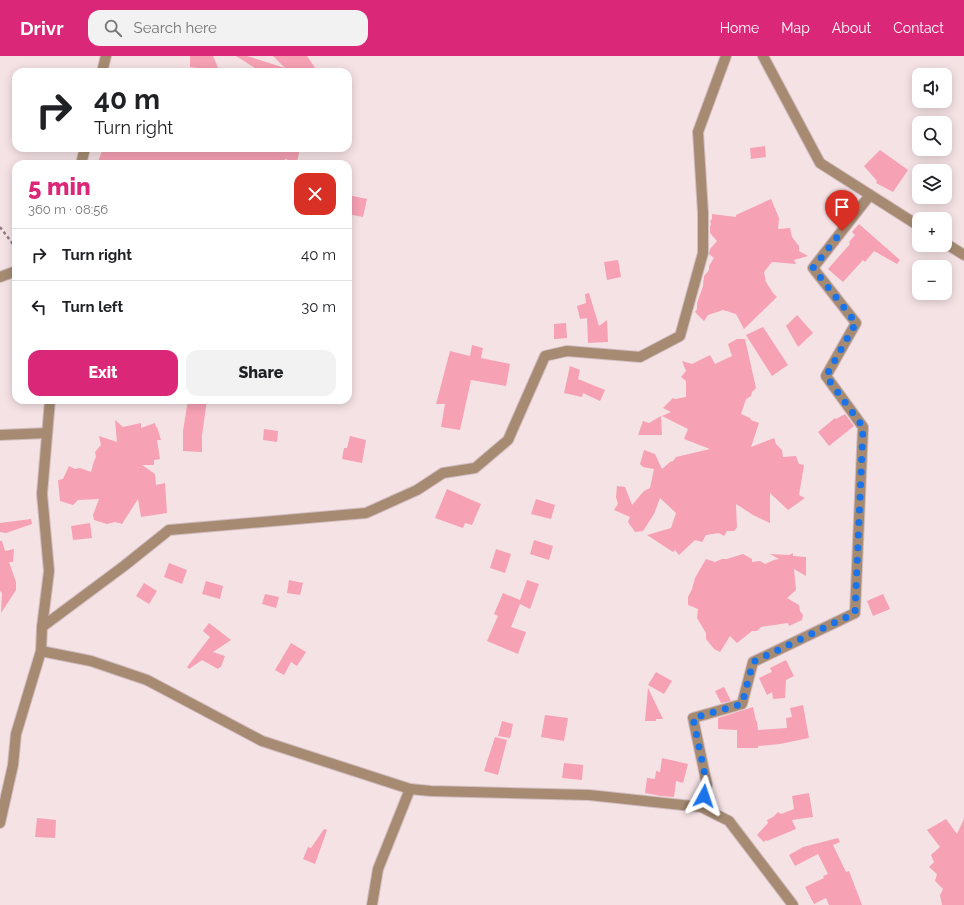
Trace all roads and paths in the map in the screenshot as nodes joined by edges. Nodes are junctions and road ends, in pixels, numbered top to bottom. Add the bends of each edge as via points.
1 (106, 56) edge
2 (726, 56) edge
3 (763, 56) edge
4 (103, 68) edge
5 (870, 195) junction
6 (912, 222) edge
7 (0, 227) edge
8 (12, 243) edge
9 (952, 247) edge
10 (964, 255) edge
11 (12, 272) edge
12 (0, 277) edge
13 (50, 404) edge
14 (47, 433) junction
15 (0, 434) edge
16 (42, 627) junction
17 (41, 650) junction
18 (410, 789) junction
19 (4, 793) edge
20 (701, 807) junction
21 (0, 823) edge
22 (372, 905) edge
23 (793, 905) edge

1 - 4 street
2 - 16 street via 698,132 703,253 680,336 640,357 567,351 545,356 508,440 475,468 443,472 417,490 366,513 169,530
3 - 5 street via 820,163
5 - 6 street
5 - 20 street via 813,268 856,323 826,376 863,427 855,613 753,662 742,704 693,718 707,785
7 - 8 path
9 - 10 street
11 - 12 street
13 - 14 street
14 - 15 street
14 - 16 street via 42,494 50,572
16 - 17 street
17 - 18 street via 91,661 147,680 262,741
17 - 19 street via 16,734 13,765
18 - 20 street via 589,795
18 - 22 street via 378,869
19 - 21 street
20 - 23 street via 729,821

